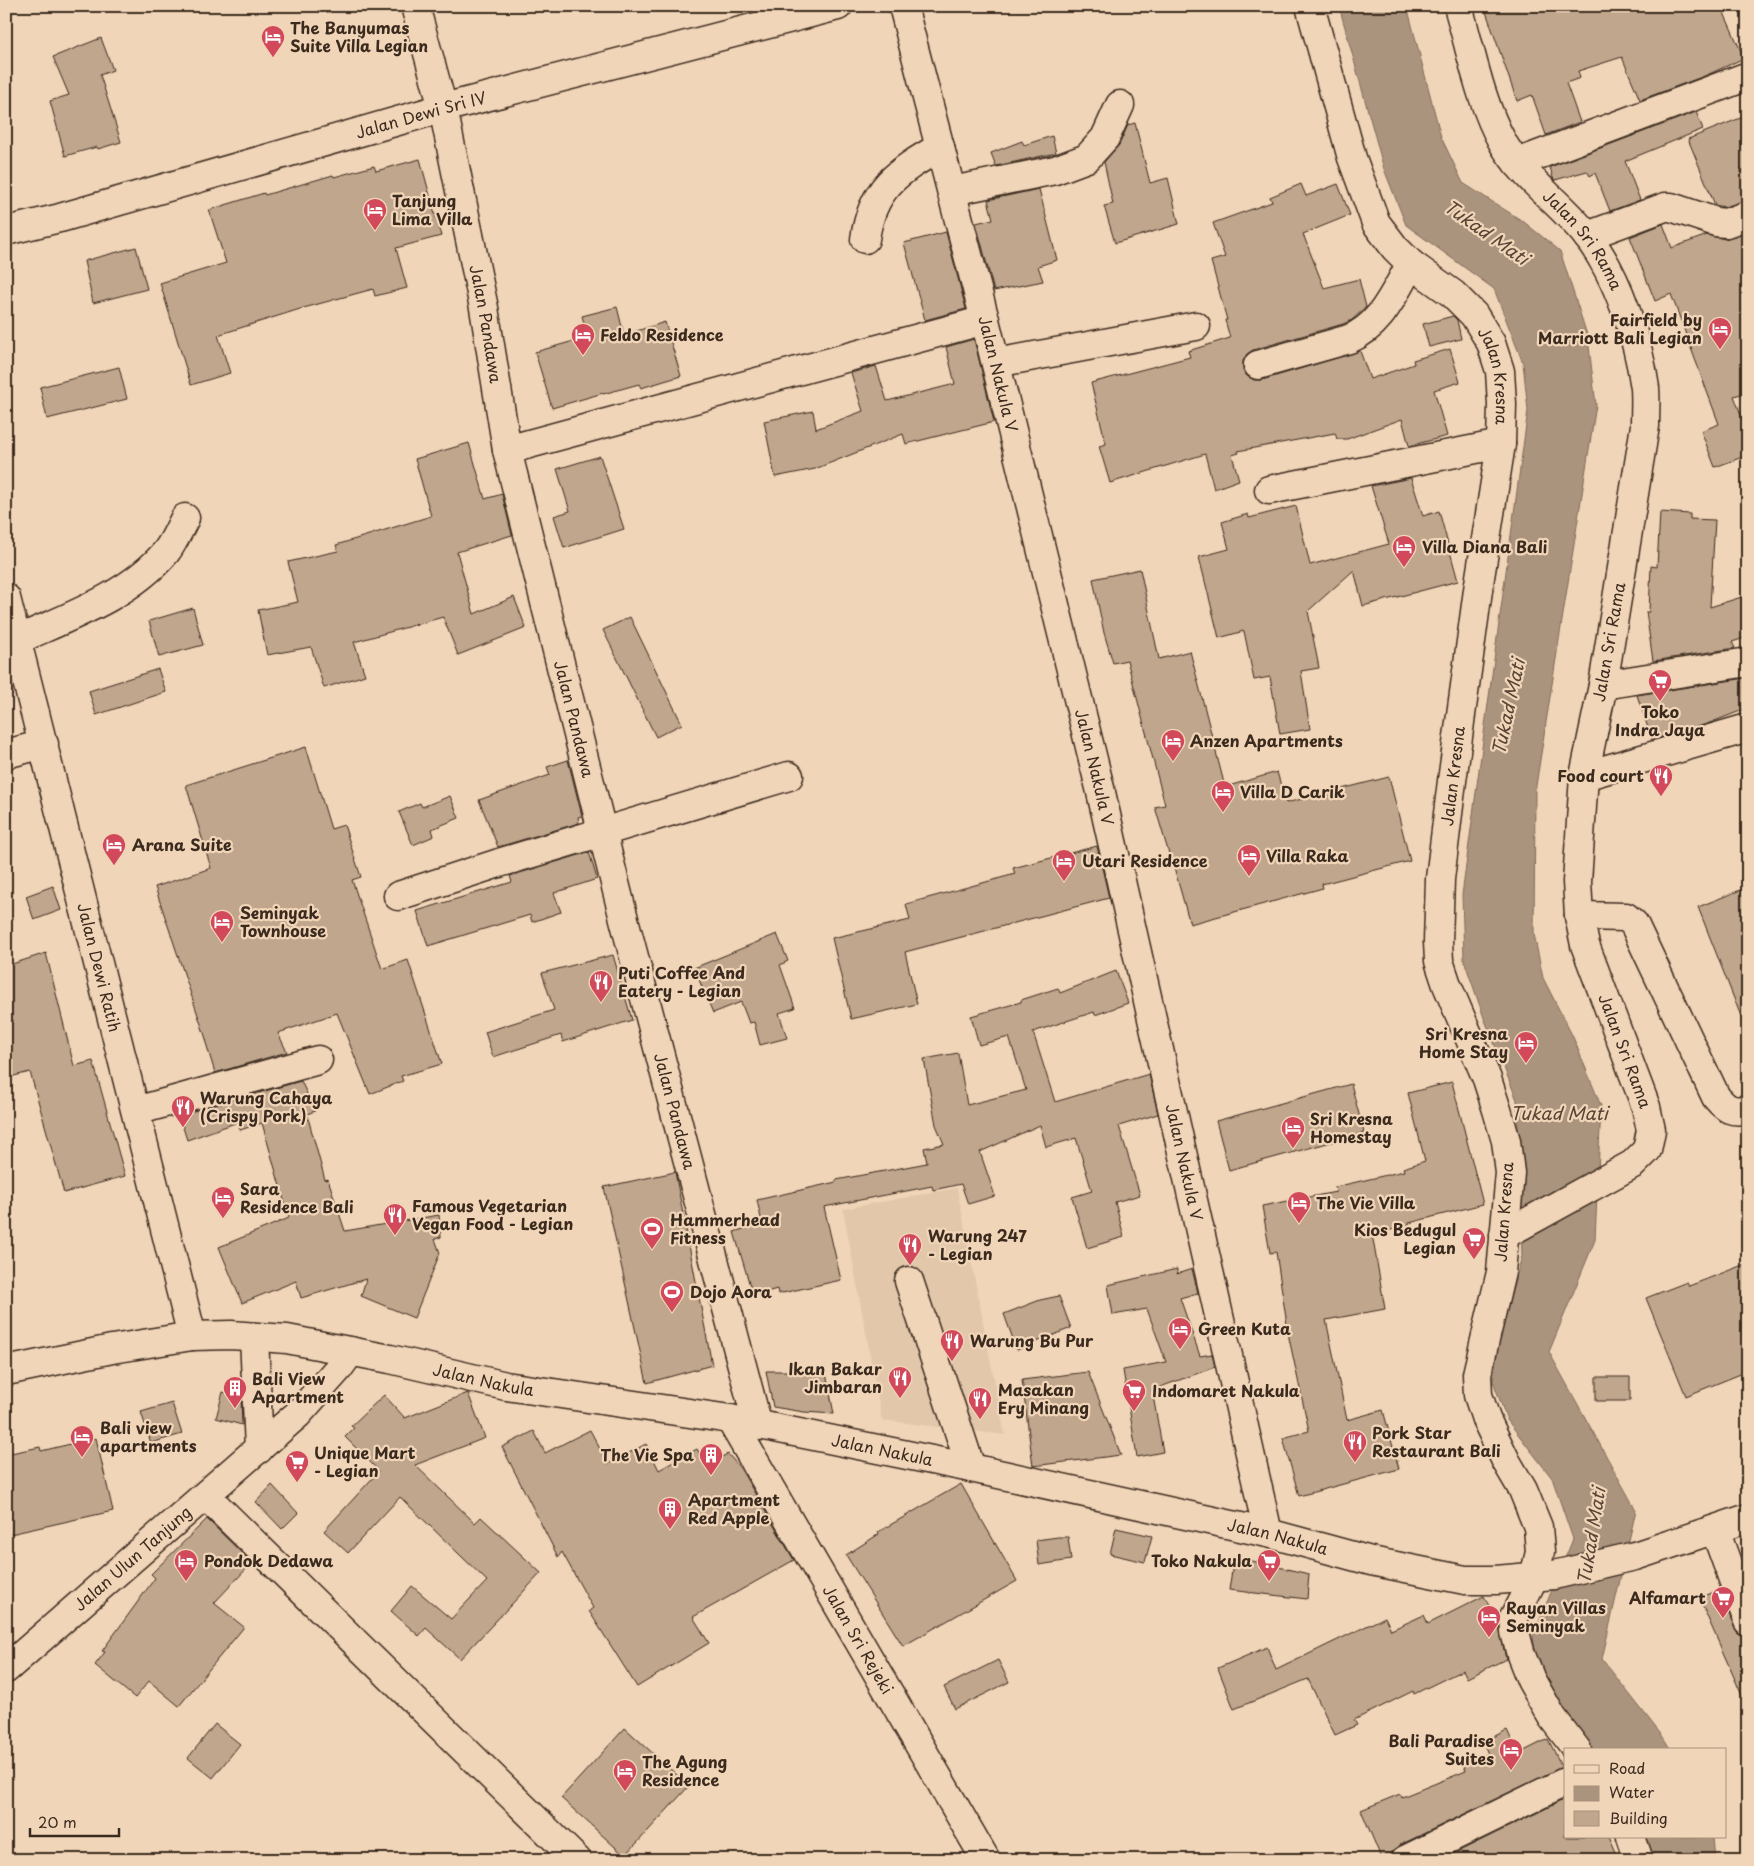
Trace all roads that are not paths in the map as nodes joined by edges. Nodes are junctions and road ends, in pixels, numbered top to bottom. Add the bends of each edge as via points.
1 (415, 6) edge
2 (838, 6) edge
3 (903, 6) edge
4 (1310, 6) edge
5 (1458, 6) edge
6 (774, 14) edge
7 (1748, 76) edge
8 (1120, 105) dead end
9 (443, 108) junction
10 (940, 148) junction
11 (1517, 163) junction
12 (952, 191) junction
13 (1748, 215) edge
14 (6, 232) edge
15 (1587, 236) junction
16 (865, 239) dead end
17 (1411, 264) junction
18 (985, 320) junction
19 (1196, 326) dead end
20 (996, 363) junction
21 (1258, 365) dead end
22 (1501, 444) junction
23 (507, 450) junction
24 (1269, 490) dead end
25 (185, 518) dead end
26 (6, 598) edge
27 (17, 640) junction
28 (1748, 662) edge
29 (1603, 685) junction
30 (1748, 728) edge
31 (44, 744) junction
32 (6, 754) edge
33 (789, 776) dead end
34 (1584, 776) junction
35 (602, 832) junction
36 (398, 896) dead end
37 (1579, 916) junction
38 (318, 1060) dead end
39 (1748, 1109) edge
40 (136, 1112) junction
41 (1511, 1232) junction
42 (909, 1281) dead end
43 (192, 1336) junction
44 (254, 1337) junction
45 (351, 1351) junction
46 (6, 1371) edge
47 (730, 1420) junction
48 (758, 1426) junction
49 (259, 1449) junction
50 (971, 1468) junction
51 (206, 1496) junction
52 (1748, 1518) edge
53 (1715, 1530) junction
54 (1268, 1533) junction
55 (1544, 1576) junction
56 (1748, 1621) edge
57 (6, 1669) edge
58 (1575, 1748) edge
59 (1564, 1782) edge
60 (1631, 1838) edge
61 (576, 1860) edge
62 (986, 1860) edge
63 (1405, 1860) edge
64 (1639, 1860) edge

1 - 9 street, Jalan Pandawa
2 - 6 street, Jalan Dewi Sri IV
3 - 10 street, Jalan Nakula V
4 - 17 street, Jalan Kresna via 1352,158 1376,222
5 - 11 street, Jalan Sri Rama via 1494,124
6 - 9 street, Jalan Dewi Sri IV
7 - 11 street
8 - 12 street via 1105,138 1087,158 1055,170
9 - 14 street, Jalan Dewi Sri IV
9 - 23 street, Jalan Pandawa via 484,308
10 - 12 street, Jalan Nakula V
10 - 16 street via 907,166 882,191 868,221
11 - 15 street, Jalan Sri Rama
12 - 18 street, Jalan Nakula V
13 - 15 street via 1726,223 1665,207
15 - 29 street, Jalan Sri Rama via 1608,269 1620,297 1645,388 1645,426
17 - 21 street via 1380,316 1362,334
17 - 22 street, Jalan Kresna via 1453,294 1474,315 1491,343 1500,371
18 - 20 street, Jalan Nakula V
18 - 23 street
19 - 20 street
20 - 54 street, Jalan Nakula V via 1100,788
22 - 24 street
22 - 41 street, Jalan Kresna via 1452,781 1440,879 1438,942 1446,985 1487,1079 1506,1141
23 - 35 street, Jalan Pandawa
25 - 27 street via 166,551 129,584 101,601
26 - 27 street, Jalan Dewi Ratih
27 - 31 street, Jalan Dewi Ratih
28 - 29 street
29 - 34 street, Jalan Sri Rama
30 - 34 street
31 - 32 street
31 - 40 street, Jalan Dewi Ratih
33 - 35 street
34 - 37 street, Jalan Sri Rama via 1578,857
35 - 36 street
35 - 48 street, Jalan Pandawa
37 - 39 street via 1626,917 1634,924 1716,1097 1725,1107 1739,1111
37 - 41 street, Jalan Sri Rama via 1585,945 1646,1107 1651,1130 1646,1150 1633,1164
38 - 40 street
40 - 43 street, Jalan Dewi Ratih
41 - 55 street, Jalan Kresna via 1477,1374 1478,1395 1538,1527
42 - 50 street
43 - 44 street, Jalan Nakula
43 - 46 street, Jalan Nakula
44 - 45 street, Jalan Nakula via 287,1338
44 - 49 street
45 - 47 street, Jalan Nakula via 506,1386
45 - 49 street, Jalan Ulun Tanjung via 311,1400
47 - 48 street, Jalan Nakula
47 - 62 street, Jalan Sri Rejeki
48 - 50 street, Jalan Nakula
49 - 51 street, Jalan Ulun Tanjung
50 - 54 street, Jalan Nakula
51 - 57 street, Jalan Ulun Tanjung
51 - 61 street
52 - 53 street, Jalan Nakula
53 - 55 street, Jalan Nakula via 1635,1556
53 - 56 street
54 - 55 street, Jalan Nakula via 1371,1561 1465,1580
55 - 58 street, Jalan Kresna via 1514,1617 1515,1632 1531,1680 1552,1717
59 - 63 street
60 - 64 street

